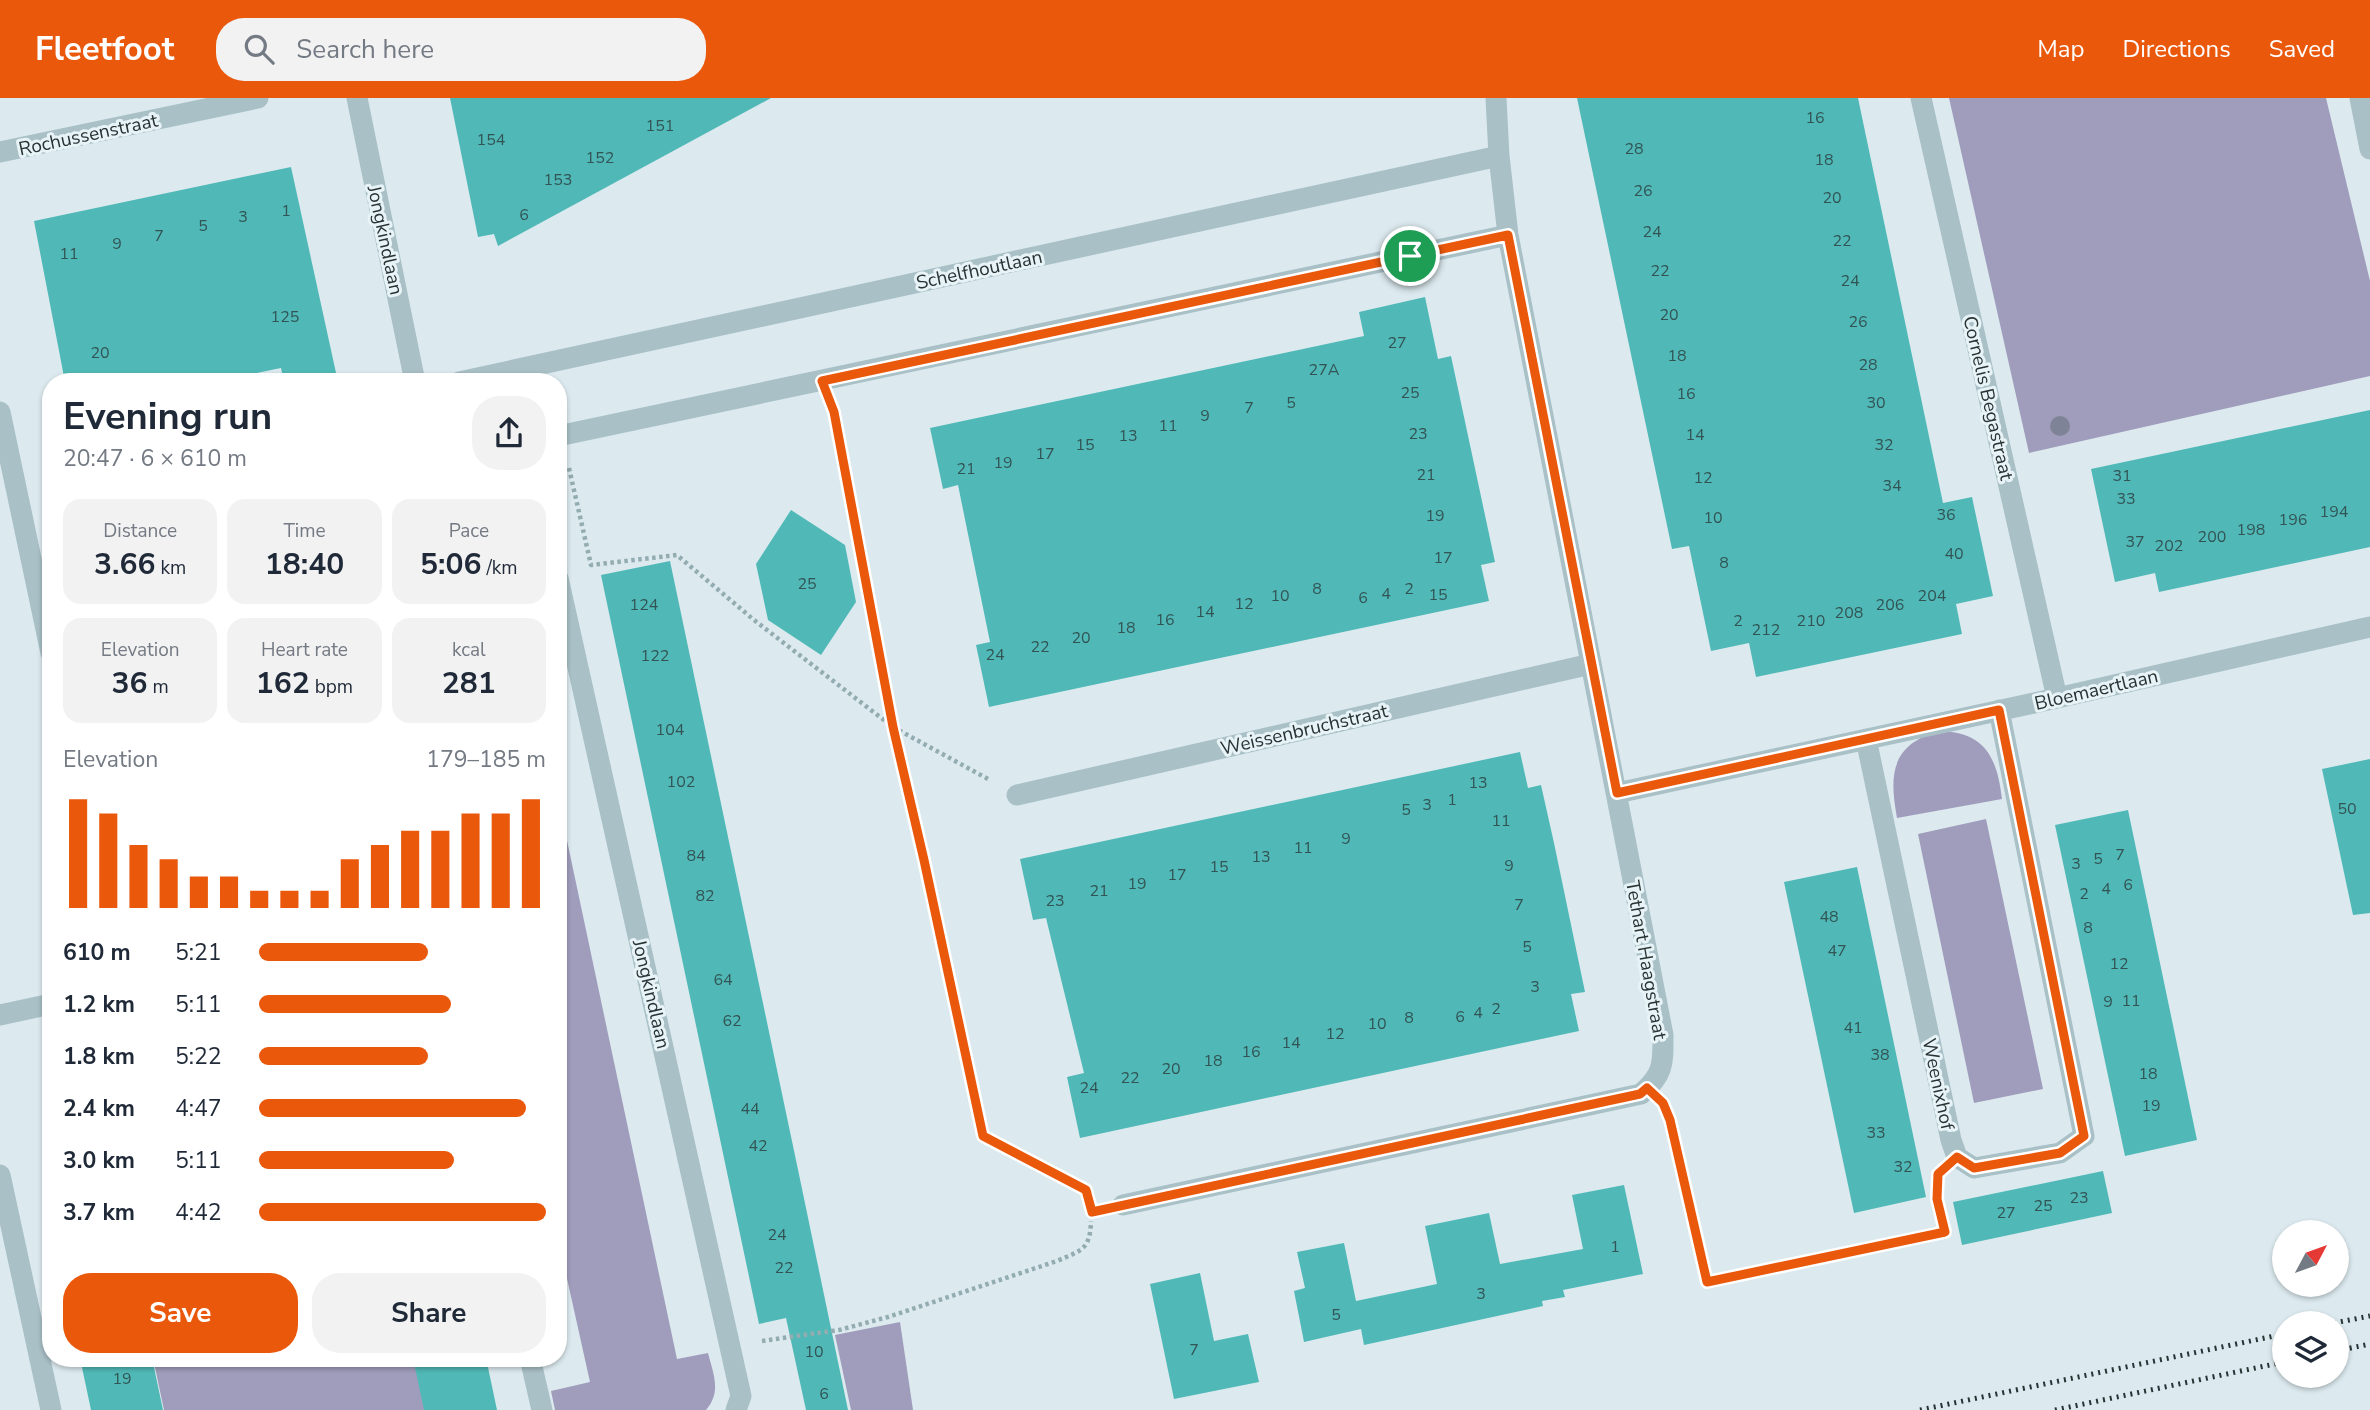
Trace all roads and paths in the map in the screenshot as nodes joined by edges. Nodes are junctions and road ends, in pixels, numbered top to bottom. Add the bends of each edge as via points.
1 (258, 98) edge
2 (357, 98) edge
3 (1496, 98) edge
4 (1921, 98) edge
5 (2360, 98) edge
6 (2370, 149) edge
7 (0, 152) edge
8 (1499, 156) junction
9 (1508, 235) junction
10 (413, 373) edge
11 (500, 373) edge
12 (822, 381) junction
13 (0, 412) edge
14 (567, 435) edge
15 (567, 465) edge
16 (42, 610) edge
17 (567, 618) edge
18 (2370, 627) edge
19 (1591, 664) junction
20 (2057, 698) junction
21 (1999, 710) junction
22 (893, 727) junction
23 (1866, 739) junction
24 (1617, 793) junction
25 (1017, 795) joint
26 (42, 1006) edge
27 (0, 1015) edge
28 (1647, 1088) junction
29 (1957, 1157) junction
30 (0, 1175) edge
31 (1123, 1205) dead end
32 (730, 1346) junction
33 (532, 1367) edge
34 (51, 1410) edge
35 (542, 1410) edge
36 (736, 1410) edge

1 - 7 street, Rochussenstraat
2 - 10 street, Jongkindlaan
3 - 8 street, Tethart Haagstraat
4 - 20 street, Cornelis Begastraat
5 - 6 street
8 - 9 street, Tethart Haagstraat
8 - 11 street, Schelfhoutlaan
9 - 12 street
9 - 19 street, Tethart Haagstraat
12 - 14 street
12 - 22 path via 834,412
13 - 16 street
15 - 22 path via 591,565 677,555
17 - 32 street, Jongkindlaan
18 - 20 street, Bloemaertlaan
19 - 24 street, Tethart Haagstraat
19 - 25 street, Weissenbruchstraat
20 - 21 street, Bloemaertlaan
21 - 23 street, Bloemaertlaan
21 - 29 street, Weenixhof via 2084,1136 2060,1153 1974,1168
22 - 25 path
22 - 32 path via 983,1136 1086,1190 1092,1212 1090,1238 1083,1250 1057,1261 888,1317 839,1330
23 - 24 street, Bloemaertlaan
23 - 29 street, Weenixhof
24 - 28 street, Tethart Haagstraat via 1663,1035 1663,1065
26 - 27 street
28 - 29 path via 1663,1103 1670,1120 1707,1282 1945,1232 1937,1199 1938,1174
28 - 31 street via 1640,1094
30 - 34 street
32 - 36 street, Jongkindlaan via 741,1396
33 - 35 street

